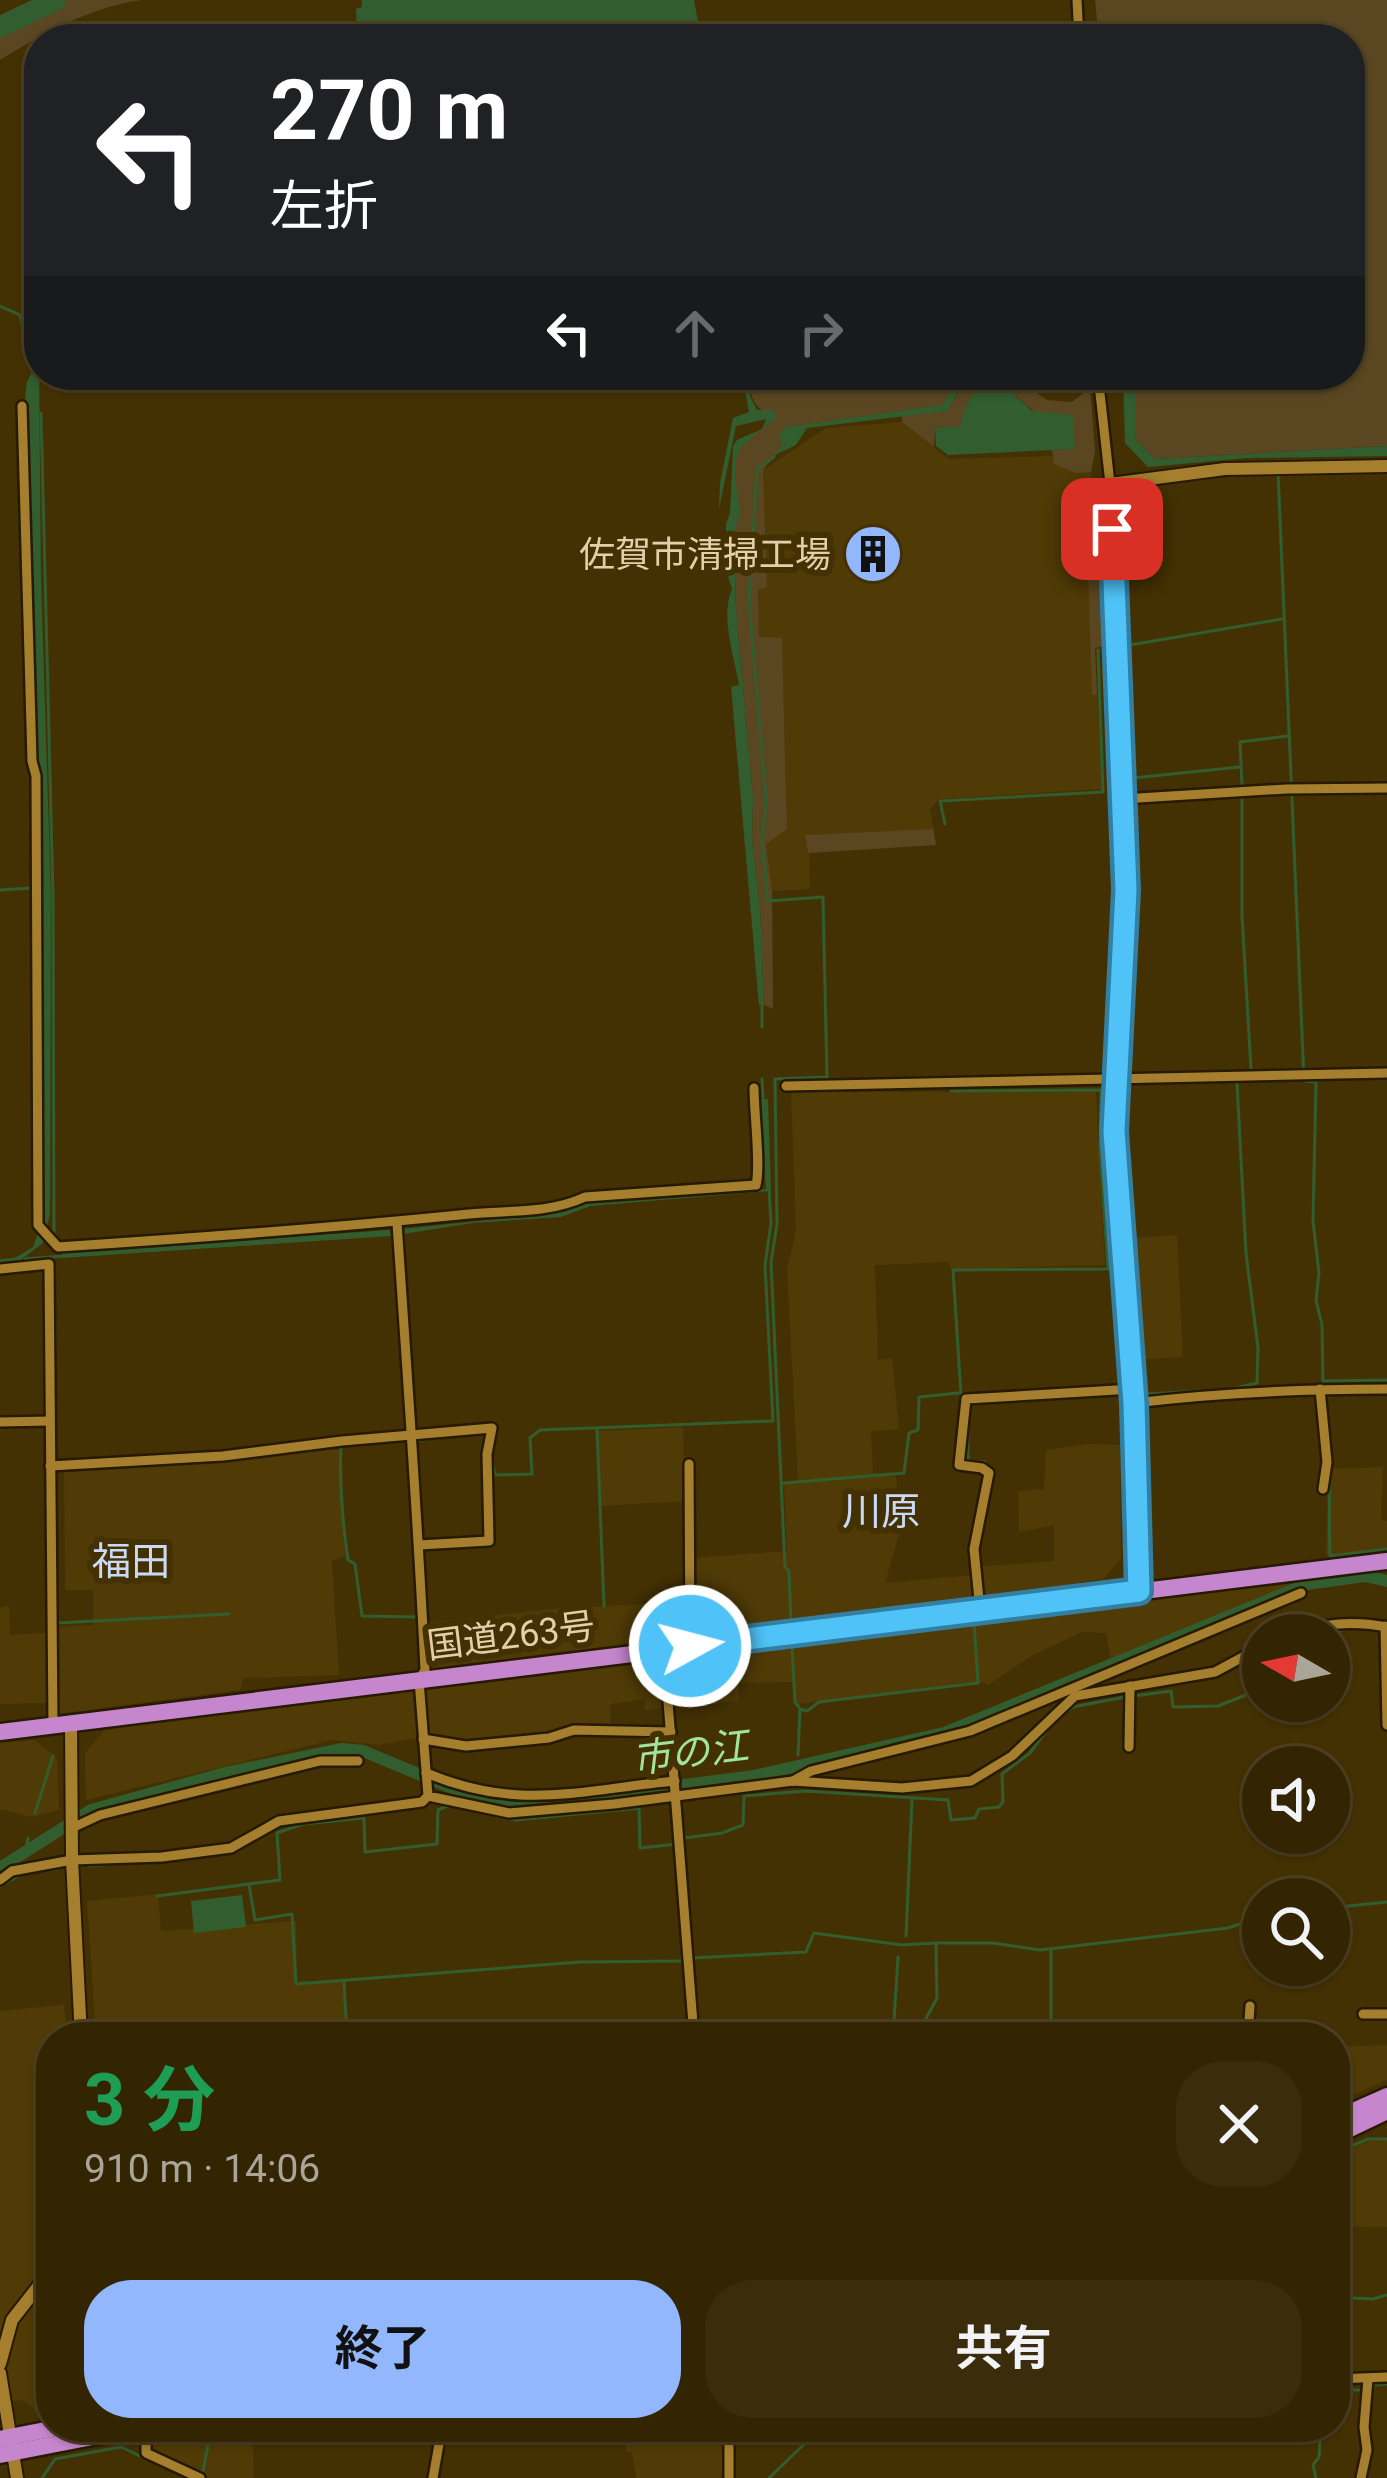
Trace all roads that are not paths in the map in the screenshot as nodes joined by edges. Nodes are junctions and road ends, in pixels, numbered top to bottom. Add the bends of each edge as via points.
1 (1100, 390) edge
2 (22, 406) dead end
3 (1387, 466) edge
4 (1110, 484) junction
5 (1387, 788) edge
6 (1122, 800) junction
7 (1387, 1073) edge
8 (1114, 1080) junction
9 (785, 1086) dead end
10 (754, 1088) dead end
11 (397, 1229) junction
12 (0, 1270) edge
13 (1323, 1389) junction
14 (1387, 1389) edge
15 (1133, 1396) junction
16 (50, 1421) junction
17 (0, 1422) edge
18 (411, 1437) junction
19 (689, 1464) dead end
20 (55, 1466) junction
21 (1323, 1489) dead end
22 (423, 1545) junction
23 (1387, 1561) edge
24 (1139, 1591) junction
25 (1301, 1594) dead end
26 (980, 1610) junction
27 (1350, 1620) edge
28 (1385, 1630) edge
29 (690, 1646) junction
30 (664, 1649) junction
31 (1242, 1657) edge
32 (419, 1680) junction
33 (1130, 1693) junction
34 (62, 1725) junction
35 (1387, 1725) edge
36 (0, 1732) edge
37 (671, 1732) junction
38 (424, 1738) junction
39 (1129, 1747) dead end
40 (358, 1762) dead end
41 (426, 1773) junction
42 (675, 1781) junction
43 (793, 1781) junction
44 (427, 1791) junction
45 (677, 1797) junction
46 (72, 1821) junction
47 (72, 1860) junction
48 (0, 1880) edge
49 (1250, 2006) dead end
50 (1364, 2014) dead end
51 (1387, 2014) edge
52 (80, 2022) edge
53 (693, 2022) edge
54 (1249, 2022) edge
55 (1387, 2096) edge
56 (1387, 2111) edge
57 (1350, 2112) edge
58 (1350, 2129) edge
59 (36, 2289) edge
60 (0, 2363) edge
61 (0, 2373) edge
62 (1387, 2377) edge
63 (1350, 2382) edge
64 (1367, 2386) junction
65 (36, 2436) edge
66 (36, 2442) edge
67 (146, 2442) edge
68 (439, 2442) edge
69 (5, 2446) edge
70 (198, 2477) edge
71 (17, 2478) edge
72 (433, 2478) edge
73 (1361, 2478) edge

1 - 4 street
2 - 11 street via 38,891 38,1225 58,1247
3 - 4 street via 1167,474
4 - 6 street
5 - 6 street
6 - 8 street via 1125,933
7 - 8 street
8 - 9 street
8 - 15 street
10 - 11 street via 756,1185 585,1197 560,1208
11 - 18 street
12 - 16 street via 49,1264
13 - 14 street
13 - 15 street
13 - 21 street
15 - 24 street
15 - 26 street via 966,1403 959,1465 986,1471 974,1549
16 - 17 street
16 - 20 street
18 - 20 street
18 - 22 street
18 - 22 street via 492,1428 489,1541
19 - 29 street
20 - 34 street
22 - 32 street
23 - 24 highway, 国道263号
24 - 26 highway, 国道263号
25 - 43 street via 970,1731
26 - 29 highway, 国道263号
27 - 28 street
28 - 35 street
29 - 30 highway, 国道263号
30 - 32 highway, 国道263号
30 - 37 street
31 - 33 street
32 - 34 highway, 国道263号
32 - 38 street
33 - 39 street
33 - 43 street via 1075,1696 1012,1756 971,1781 930,1788
34 - 36 highway, 国道263号
34 - 46 street
37 - 38 street via 574,1730 466,1746
37 - 42 street
38 - 41 street
40 - 46 street via 320,1761
41 - 42 street via 513,1797
41 - 44 street
42 - 45 street
43 - 45 street
44 - 45 street via 509,1813
44 - 47 street via 422,1802 279,1821 231,1848
45 - 53 street
46 - 47 street
47 - 48 street
47 - 52 street
49 - 54 street
50 - 51 street
55 - 57 highway
56 - 58 highway
59 - 60 street via 12,2320
61 - 69 street
62 - 64 street
63 - 64 street
64 - 73 street
65 - 69 highway
66 - 69 highway
67 - 70 street via 146,2453
68 - 72 street
69 - 71 street

